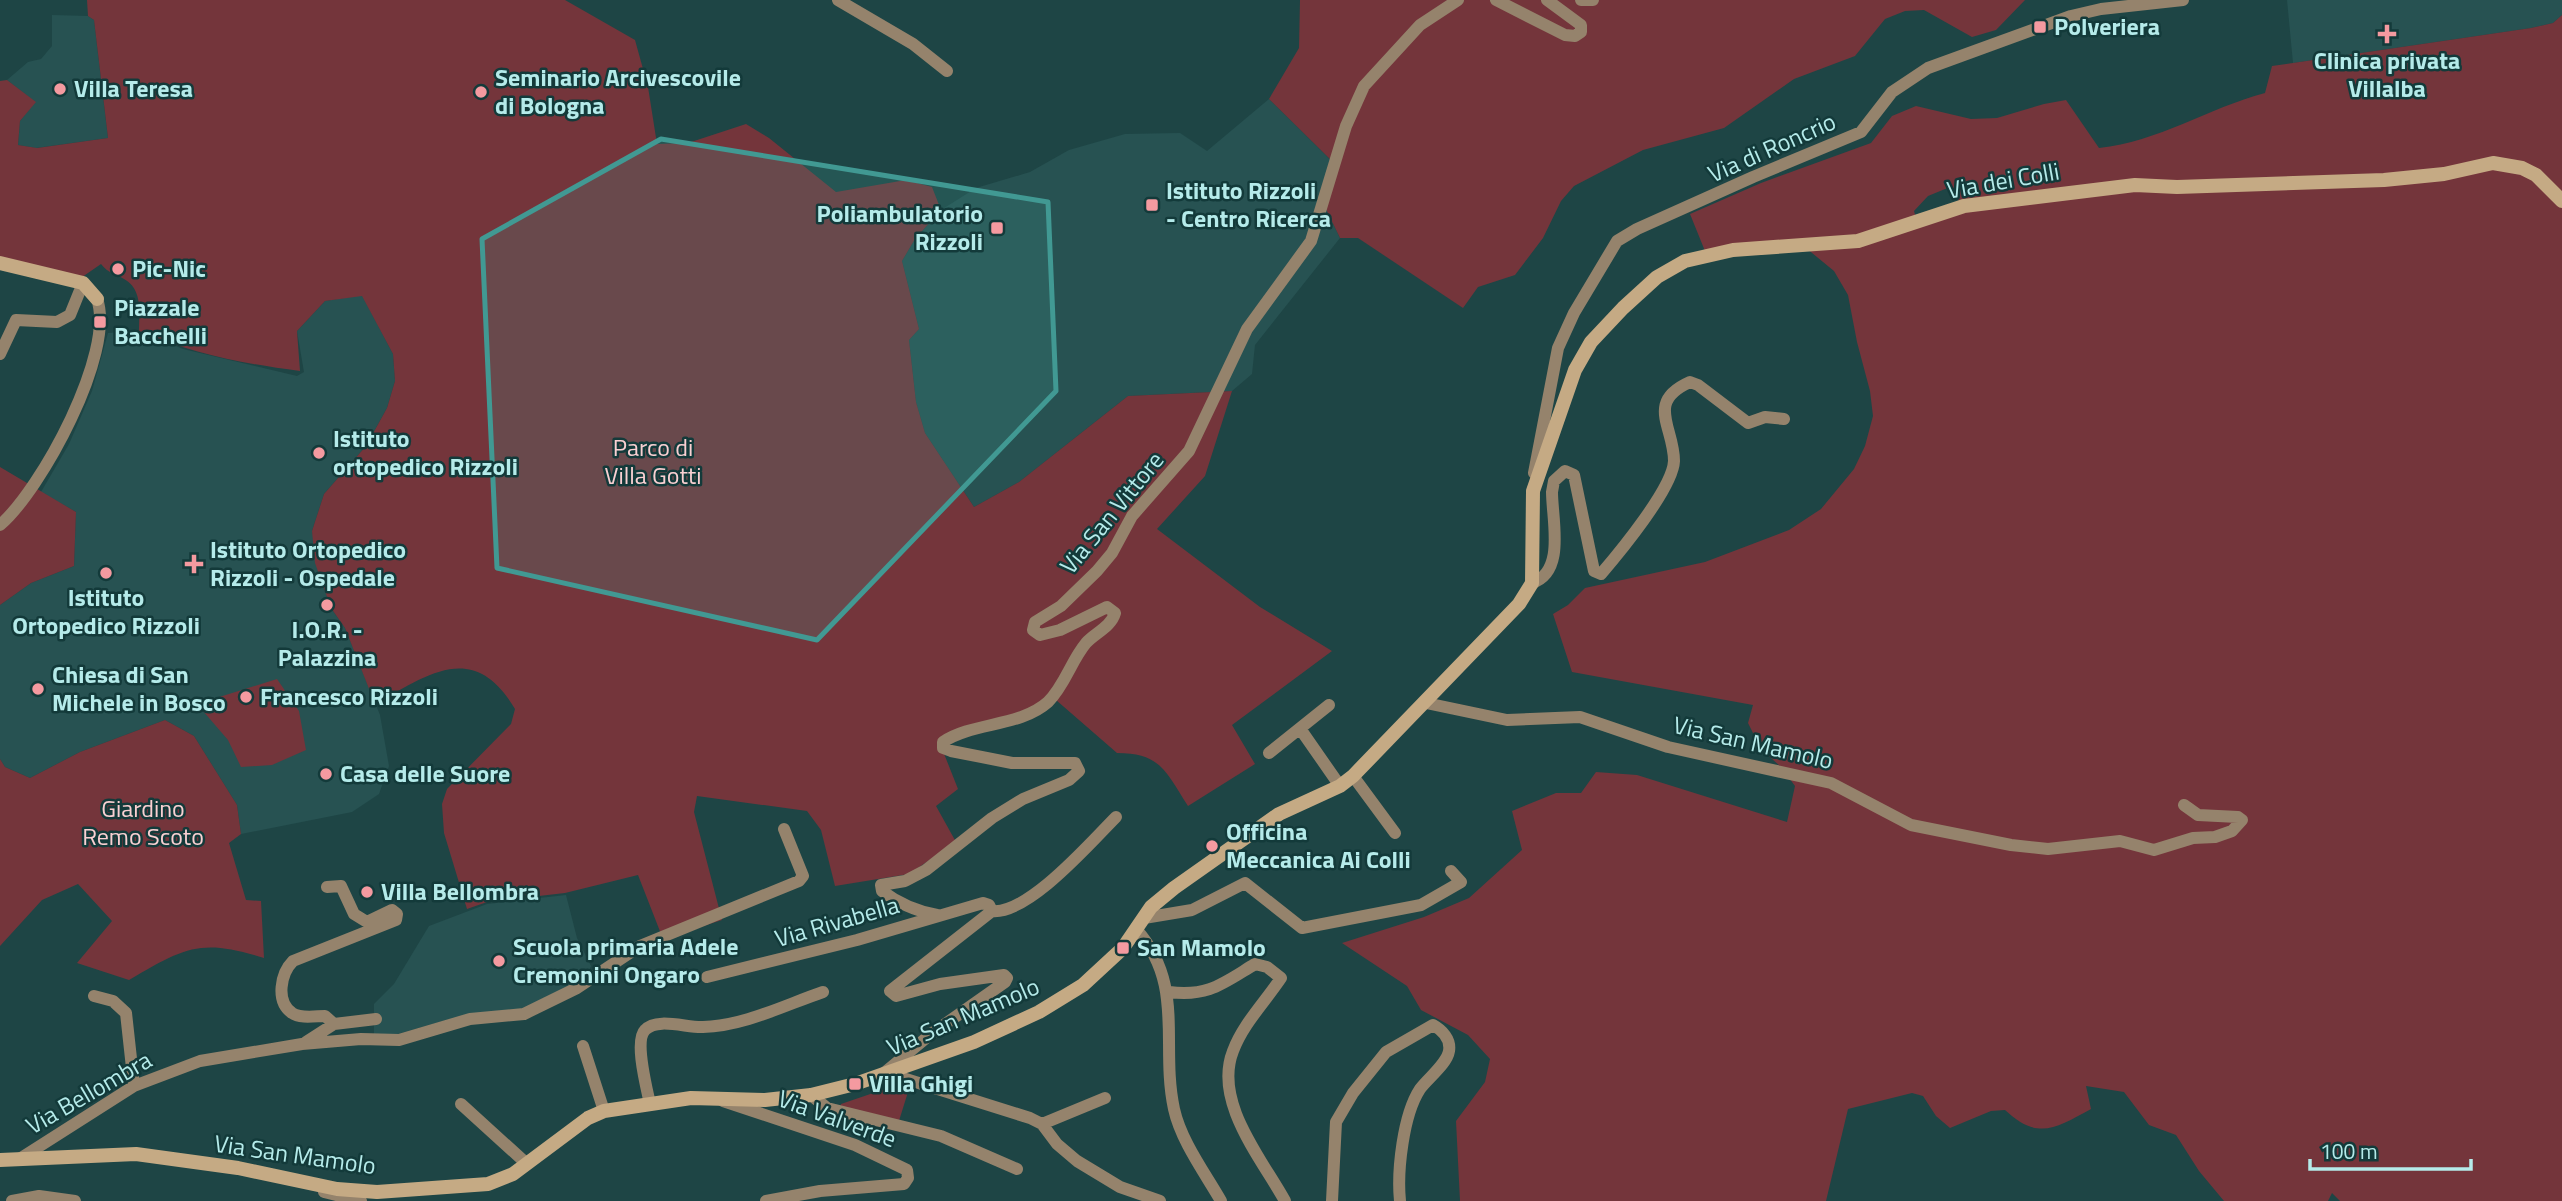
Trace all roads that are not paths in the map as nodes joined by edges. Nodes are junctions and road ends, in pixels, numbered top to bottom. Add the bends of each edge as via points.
1 (838, 0) edge
2 (1458, 0) edge
3 (1496, 0) edge
4 (1547, 0) edge
5 (1581, 0) edge
6 (1592, 0) edge
7 (2183, 0) edge
8 (947, 71) dead end
9 (2562, 201) edge
10 (0, 263) edge
11 (83, 284) junction
12 (102, 303) joint
13 (0, 354) edge
14 (1784, 419) dead end
15 (1532, 491) junction
16 (0, 525) edge
17 (1532, 583) junction
18 (1426, 703) junction
19 (1329, 705) dead end
20 (1301, 730) junction
21 (1269, 753) dead end
22 (1353, 776) junction
23 (1340, 786) junction
24 (2184, 805) dead end
25 (1116, 817) dead end
26 (784, 829) dead end
27 (1395, 833) dead end
28 (1451, 871) dead end
29 (327, 887) dead end
30 (992, 911) junction
31 (937, 915) junction
32 (1140, 924) junction
33 (707, 977) dead end
34 (823, 992) dead end
35 (1169, 992) junction
36 (94, 996) dead end
37 (376, 1019) dead end
38 (334, 1024) junction
39 (302, 1044) junction
40 (583, 1046) dead end
41 (886, 1075) junction
42 (134, 1086) junction
43 (811, 1095) junction
44 (1105, 1098) dead end
45 (723, 1101) junction
46 (461, 1104) dead end
47 (650, 1104) junction
48 (604, 1111) junction
49 (1042, 1124) junction
50 (21, 1158) junction
51 (0, 1160) edge
52 (527, 1164) junction
53 (1017, 1169) dead end
54 (296, 1178) junction
55 (12, 1201) edge
56 (75, 1201) edge
57 (362, 1201) edge
58 (766, 1201) edge
59 (1160, 1201) edge
60 (1221, 1201) edge
61 (1285, 1201) edge
62 (1332, 1201) edge
63 (1400, 1201) edge

1 - 8 street via 913,44
2 - 31 street, Via San Vittore via 1420,25 1364,86 1346,126 1311,241 1247,329 1189,451 1132,516 1097,571 1060,606 1035,622 1033,630 1040,635 1060,630 1107,607 1115,613 1113,620 1086,644 1045,704 943,742 943,748 951,751 1012,763 1075,763 1079,771 992,818 926,870 905,881 881,885 894,900
3 - 4 street via 1565,35 1581,32 1575,18
5 - 6 street
7 - 15 street, Via di Roncrio via 2071,16 1928,68 1892,92 1861,132 1617,241 1558,348
9 - 15 main road, Via dei Colli via 2536,175 2493,163 2384,180 2135,185 1964,206 1858,241 1780,245 1700,257 1657,277 1591,342 1569,383
10 - 11 main road
11 - 12 main road
11 - 13 street via 64,320 16,320
12 - 16 street via 95,352 71,418 36,485
14 - 17 street, Via San Mamolo via 1765,417 1748,423 1698,385 1690,382 1681,387 1669,397 1663,412 1674,462 1666,489 1636,529 1601,574 1594,571 1574,475 1565,471 1554,481 1552,492 1554,563 1542,580
15 - 17 main road
17 - 18 main road, Via San Mamolo via 1509,616
18 - 22 main road, Via San Mamolo
18 - 24 street, Via San Mamolo via 1507,720 1580,717 1668,747 1831,783 1911,825 2011,845 2048,849 2120,841 2154,850 2193,838 2215,837 2232,831 2242,820 2198,815
19 - 20 street
20 - 21 street
20 - 23 street
22 - 23 main road, Via San Mamolo
22 - 27 street
23 - 32 main road, Via San Mamolo via 1247,834 1151,907
25 - 30 street via 1041,891 1000,912
26 - 39 street, Via Bellombra via 801,866 799,881 640,946 577,988 524,1014 470,1019 399,1040
28 - 32 street via 1461,882 1421,905 1302,928 1245,883 1192,910
29 - 38 street, Via Bellombra via 341,886 354,914 367,922 392,910 397,914 396,920 293,961 283,973 282,996 292,1014 326,1016
30 - 31 street via 983,903
30 - 41 street via 890,991 896,996 985,976 1004,975 1005,982 921,1042
31 - 33 street, Via Rivabella via 858,940
32 - 35 street
32 - 41 main road, Via San Mamolo via 1123,948 1083,985 1039,1012
34 - 47 street via 730,1024 653,1025 643,1031 639,1042
35 - 60 street via 1174,1112
35 - 61 street via 1193,995 1211,991 1255,964 1281,978 1246,1027 1229,1072 1237,1114
36 - 42 street via 113,1001 127,1013
37 - 38 street, Via Bellombra
38 - 39 street, Via Bellombra
39 - 42 street, Via Bellombra via 200,1061
40 - 48 street
41 - 43 main road, Via San Mamolo
41 - 49 street
42 - 50 street, Via Bellombra
43 - 45 main road, Via San Mamolo
43 - 53 street via 827,1108 940,1136
44 - 49 street
45 - 47 main road, Via San Mamolo via 691,1098
45 - 58 street, Via Valverde via 855,1145 907,1170 904,1184 891,1187 820,1191
46 - 52 street
47 - 48 main road, Via San Mamolo
48 - 52 main road, Via San Mamolo
49 - 59 street via 1077,1161 1120,1187
50 - 51 main road, Via San Mamolo
50 - 54 main road, Via San Mamolo via 136,1154
52 - 54 main road, Via San Mamolo via 488,1184 377,1192 337,1189
54 - 57 street via 328,1194
55 - 56 street via 26,1196
62 - 63 street via 1336,1122 1386,1052 1433,1025 1449,1042 1449,1053 1418,1092 1399,1163

